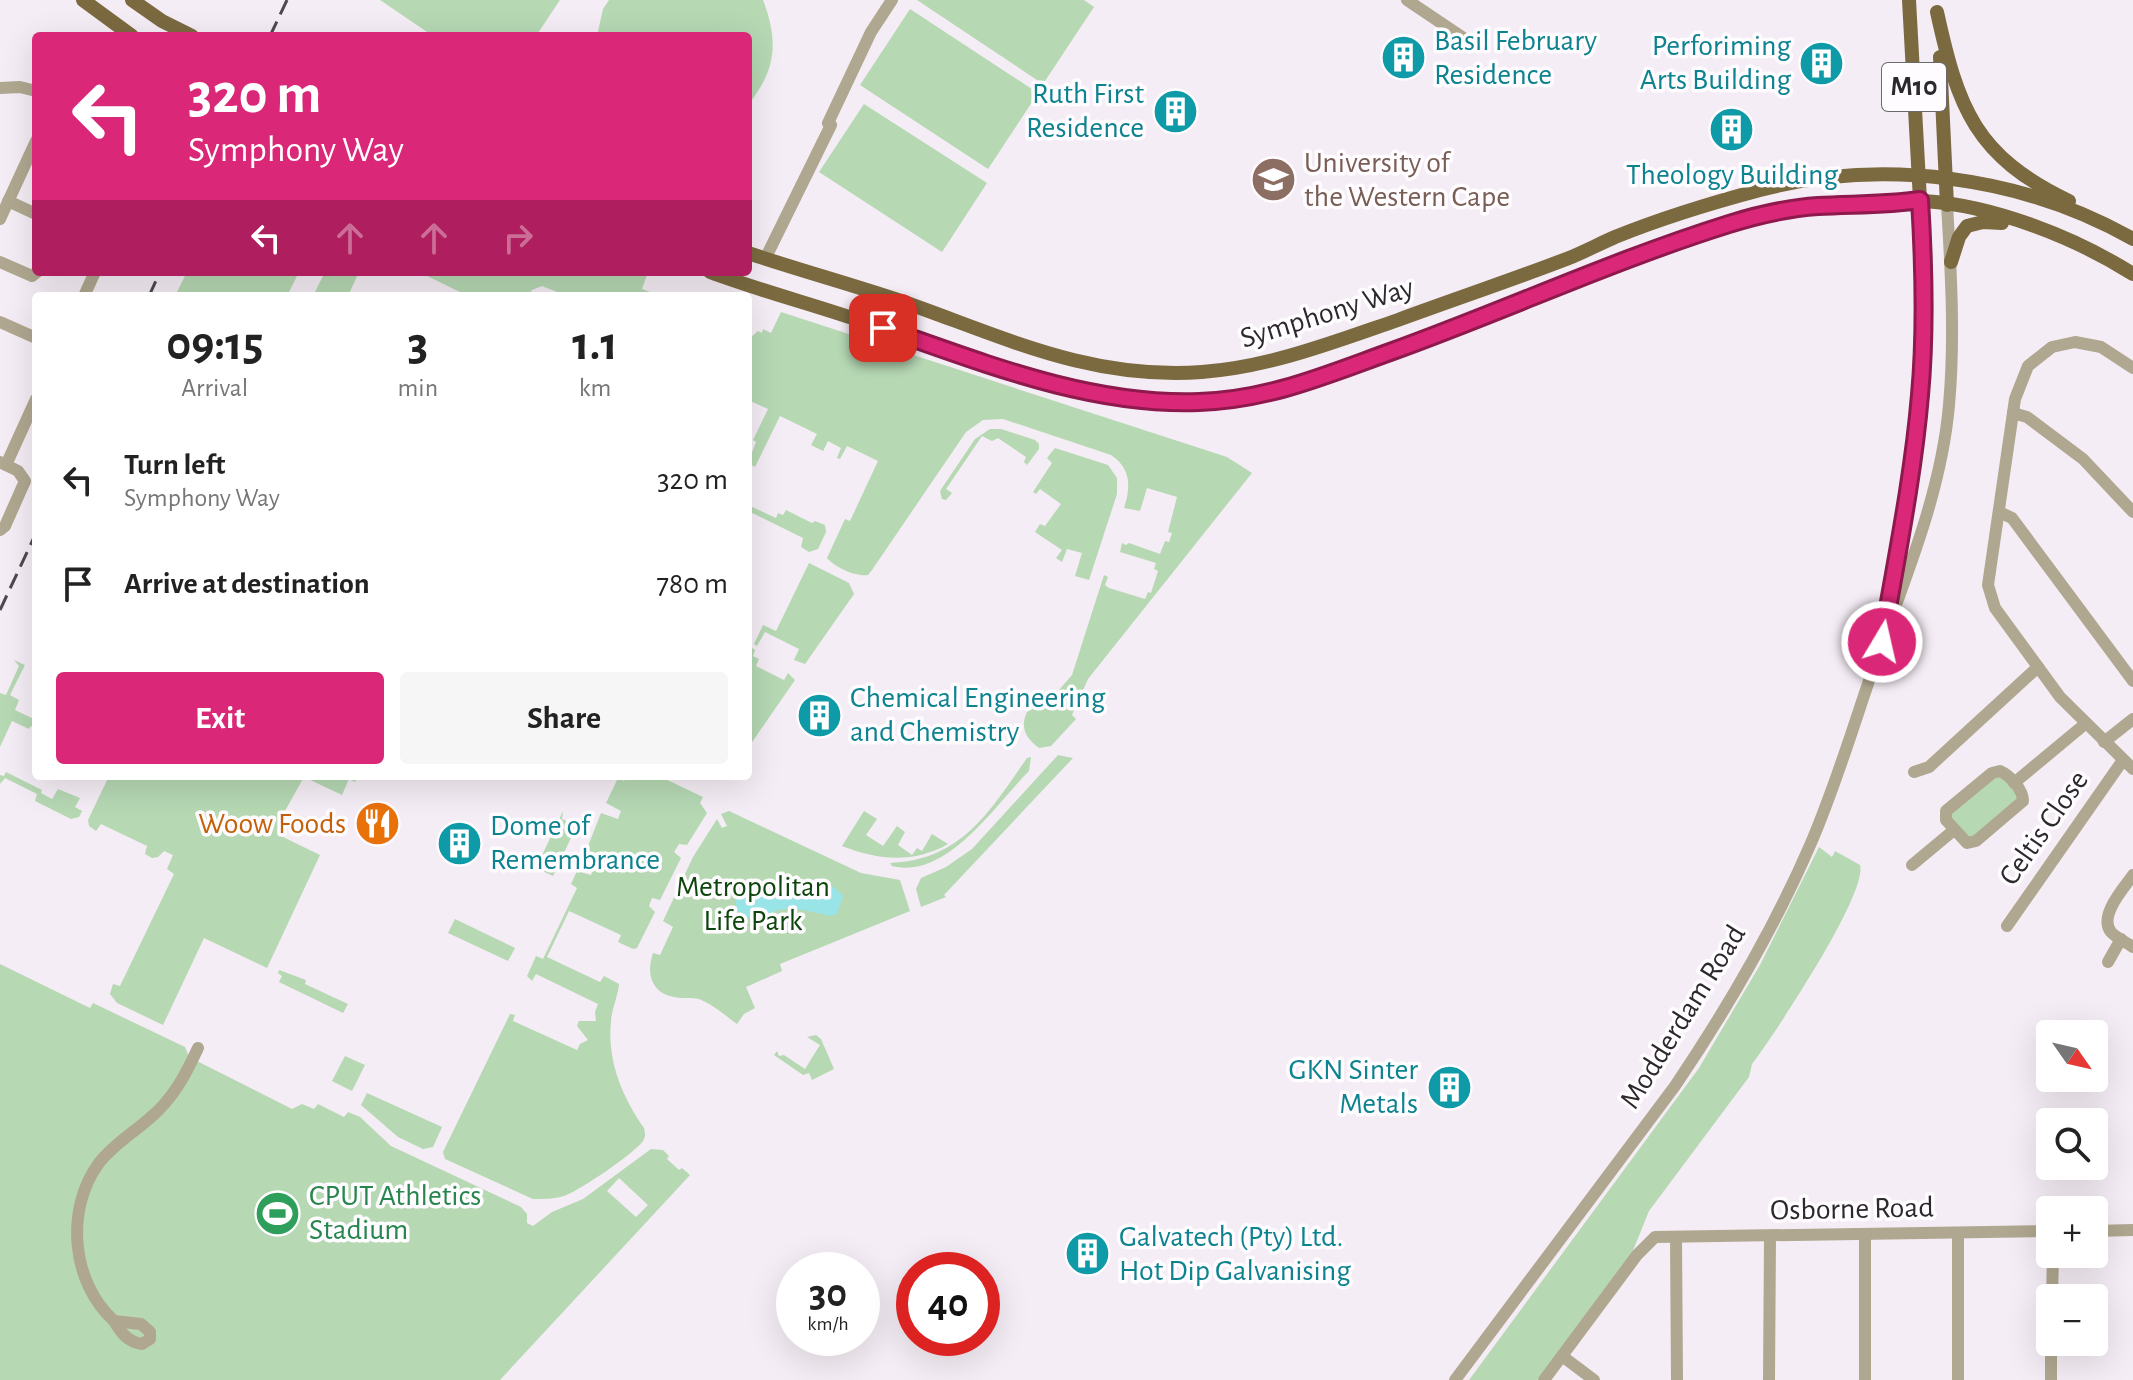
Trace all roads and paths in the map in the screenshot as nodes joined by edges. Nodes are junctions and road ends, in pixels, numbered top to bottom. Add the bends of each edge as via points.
1 (83, 0) edge
2 (132, 0) edge
3 (892, 0) edge
4 (1407, 0) edge
5 (1909, 0) edge
6 (1937, 6) edge
7 (127, 32) edge
8 (184, 32) edge
9 (1468, 41) dead end
10 (0, 88) edge
11 (32, 90) edge
12 (32, 153) edge
13 (1919, 174) junction
14 (1946, 177) junction
15 (1920, 200) junction
16 (8, 201) junction
17 (1947, 205) junction
18 (32, 212) edge
19 (0, 219) edge
20 (2098, 220) junction
21 (2034, 226) junction
22 (2133, 239) edge
23 (769, 251) dead end
24 (752, 254) edge
25 (0, 262) edge
26 (1951, 262) junction
27 (2133, 274) edge
28 (32, 276) edge
29 (722, 276) edge
30 (0, 322) edge
31 (32, 336) edge
32 (2133, 368) edge
33 (32, 407) edge
34 (2013, 413) junction
35 (3, 463) edge
36 (1999, 512) junction
37 (2133, 512) edge
38 (0, 530) edge
39 (1882, 642) junction
40 (2038, 667) junction
41 (2133, 681) edge
42 (2133, 719) edge
43 (2085, 724) junction
44 (2104, 742) junction
45 (2128, 764) edge
46 (1914, 772) dead end
47 (2014, 783) junction
48 (1954, 830) junction
49 (1912, 865) dead end
50 (2133, 875) edge
51 (2007, 926) dead end
52 (2121, 939) junction
53 (2133, 947) edge
54 (2108, 962) dead end
55 (198, 1048) dead end
56 (2133, 1230) edge
57 (2036, 1231) edge
58 (2108, 1231) edge
59 (1958, 1233) junction
60 (1770, 1236) junction
61 (1865, 1236) junction
62 (1676, 1237) junction
63 (114, 1321) dead end
64 (1562, 1356) junction
65 (2051, 1356) edge
66 (1455, 1380) edge
67 (1544, 1380) edge
68 (1594, 1380) edge
69 (1677, 1380) edge
70 (1769, 1380) edge
71 (1865, 1380) edge
72 (1958, 1380) edge
73 (2051, 1380) edge

1 - 7 main road
2 - 8 main road
3 - 23 street via 871,32
4 - 9 street
5 - 13 main road, M10
6 - 14 main road, M10
6 - 20 main road via 1956,88 1984,138 2028,180
10 - 11 street
12 - 16 street
13 - 14 main road, Symphony Way
13 - 15 main road, M10
13 - 24 main road, Symphony Way via 1815,180 1748,193 1294,356 1201,372 1126,371 1074,362
14 - 17 main road, M10
14 - 20 main road, Symphony Way via 2016,192
15 - 17 main road, Symphony Way
15 - 29 main road, Symphony Way via 1760,215 1280,392 1222,401 1107,396 1058,384
15 - 39 street, Modderdam Road via 1921,391
16 - 18 street
16 - 19 street
17 - 21 main road, Symphony Way
17 - 26 street, Modderdam Road
20 - 22 main road
21 - 26 main road via 1967,226
21 - 27 main road
25 - 28 street
26 - 39 street, Modderdam Road via 1949,406 1942,452 1897,609
30 - 31 street
32 - 34 street via 2088,343 2062,343 2033,360 2021,377
33 - 35 street
34 - 36 street
34 - 37 street via 2027,417 2078,455
35 - 38 street via 25,481
36 - 40 street via 1989,595
36 - 41 street via 2012,518
39 - 66 street, Modderdam Road via 1812,841 1705,1041
40 - 43 street
40 - 46 street via 1929,767
42 - 44 street
43 - 44 street
43 - 47 street
44 - 45 street
45 - 51 street, Celtis Close
47 - 48 street via 2004,772 1992,773 1948,808 1945,818
47 - 48 street via 2023,801 1976,841 1967,843
48 - 49 street
50 - 52 street via 2107,918 2109,929
52 - 53 street
52 - 54 street
55 - 63 street via 168,1101 102,1159 84,1193 77,1250 90,1289
56 - 58 street
57 - 59 street, Osborne Road
59 - 61 street, Osborne Road
59 - 72 street
60 - 61 street, Osborne Road
60 - 62 street, Osborne Road
60 - 70 street
61 - 71 street
62 - 64 street, Osborne Road via 1655,1237 1637,1255
62 - 69 street
64 - 67 street
64 - 68 street
65 - 73 street

